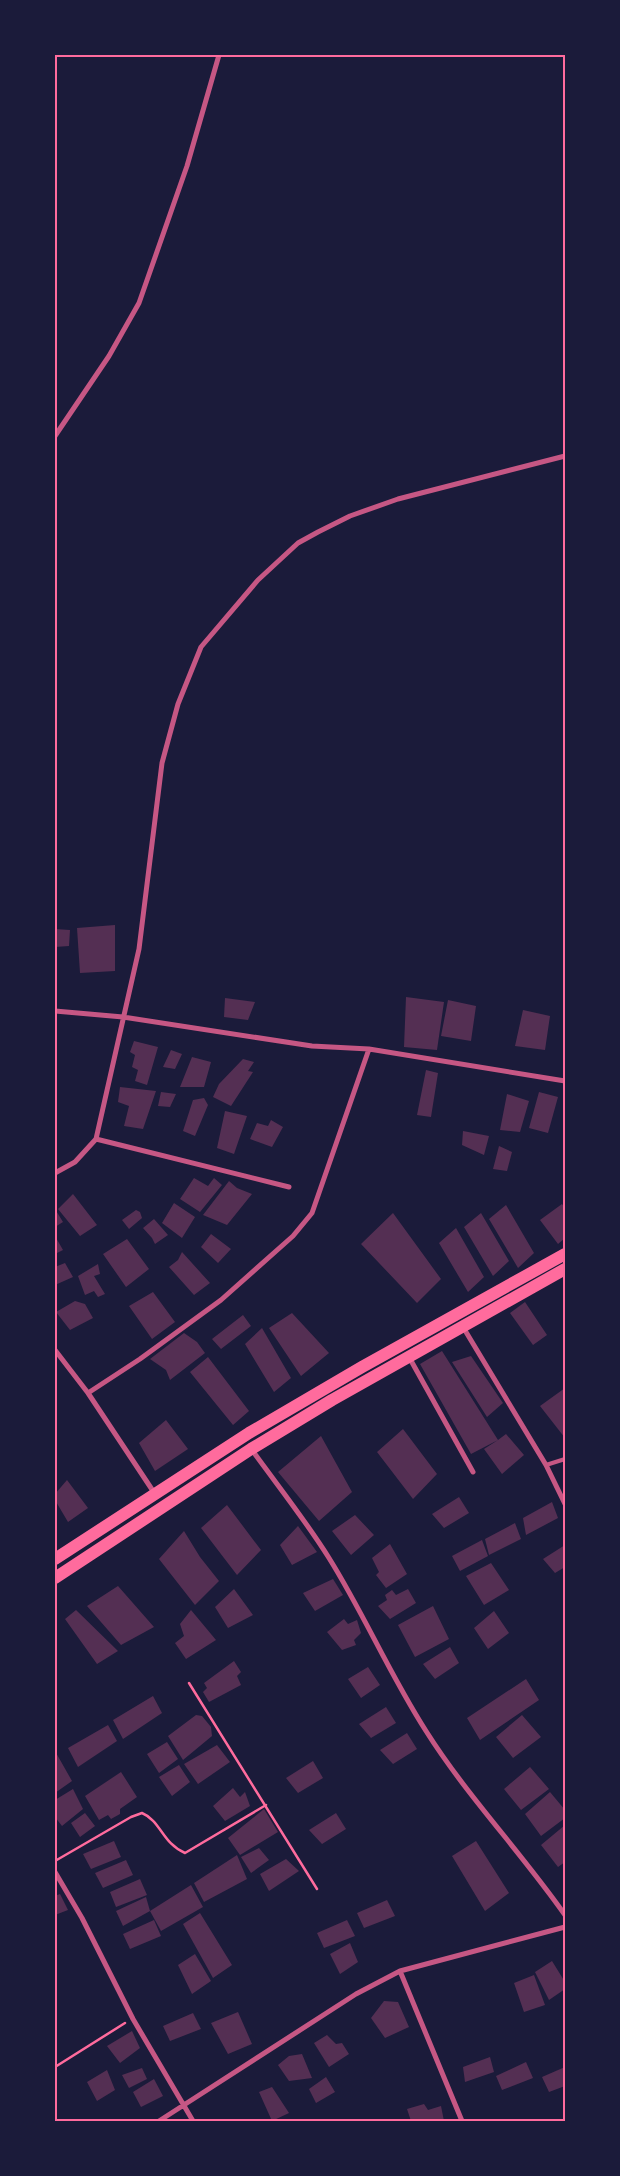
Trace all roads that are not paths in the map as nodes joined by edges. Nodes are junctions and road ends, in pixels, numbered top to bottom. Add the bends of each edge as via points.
1 (219, 55) edge
2 (55, 436) edge
3 (565, 456) edge
4 (55, 1011) edge
5 (123, 1017) junction
6 (369, 1049) junction
7 (565, 1081) edge
8 (96, 1139) junction
9 (55, 1173) edge
10 (289, 1187) dead end
11 (565, 1254) edge
12 (565, 1269) edge
13 (455, 1315) junction
14 (462, 1326) junction
15 (55, 1350) edge
16 (408, 1357) junction
17 (88, 1393) junction
18 (251, 1449) junction
19 (565, 1459) edge
20 (546, 1465) junction
21 (473, 1472) dead end
22 (155, 1494) junction
23 (565, 1504) edge
24 (55, 1559) edge
25 (55, 1578) edge
26 (55, 1872) edge
27 (565, 1915) edge
28 (565, 1927) edge
29 (400, 1971) junction
30 (183, 2104) junction
31 (159, 2121) edge
32 (193, 2121) edge
33 (462, 2121) edge

1 - 2 street via 187,166 139,303 109,356
3 - 5 street via 398,499 350,516 318,532 298,544 258,580 201,647 178,704 162,763 139,948
4 - 5 street
5 - 6 street via 312,1046
5 - 8 street
6 - 7 street
6 - 17 street via 312,1213 293,1236 221,1300
8 - 9 street via 75,1162
8 - 10 street
11 - 13 highway
12 - 14 highway
13 - 14 street
13 - 22 highway via 249,1433
14 - 16 highway
14 - 20 street
15 - 17 street
16 - 18 highway
16 - 21 street
17 - 22 street
18 - 25 highway
18 - 27 street via 329,1558 426,1732
19 - 20 lane
20 - 23 street
22 - 24 highway
26 - 30 street via 87,1926 133,2019
28 - 29 street
29 - 30 street via 356,1994
29 - 33 street
30 - 31 street
30 - 32 street

